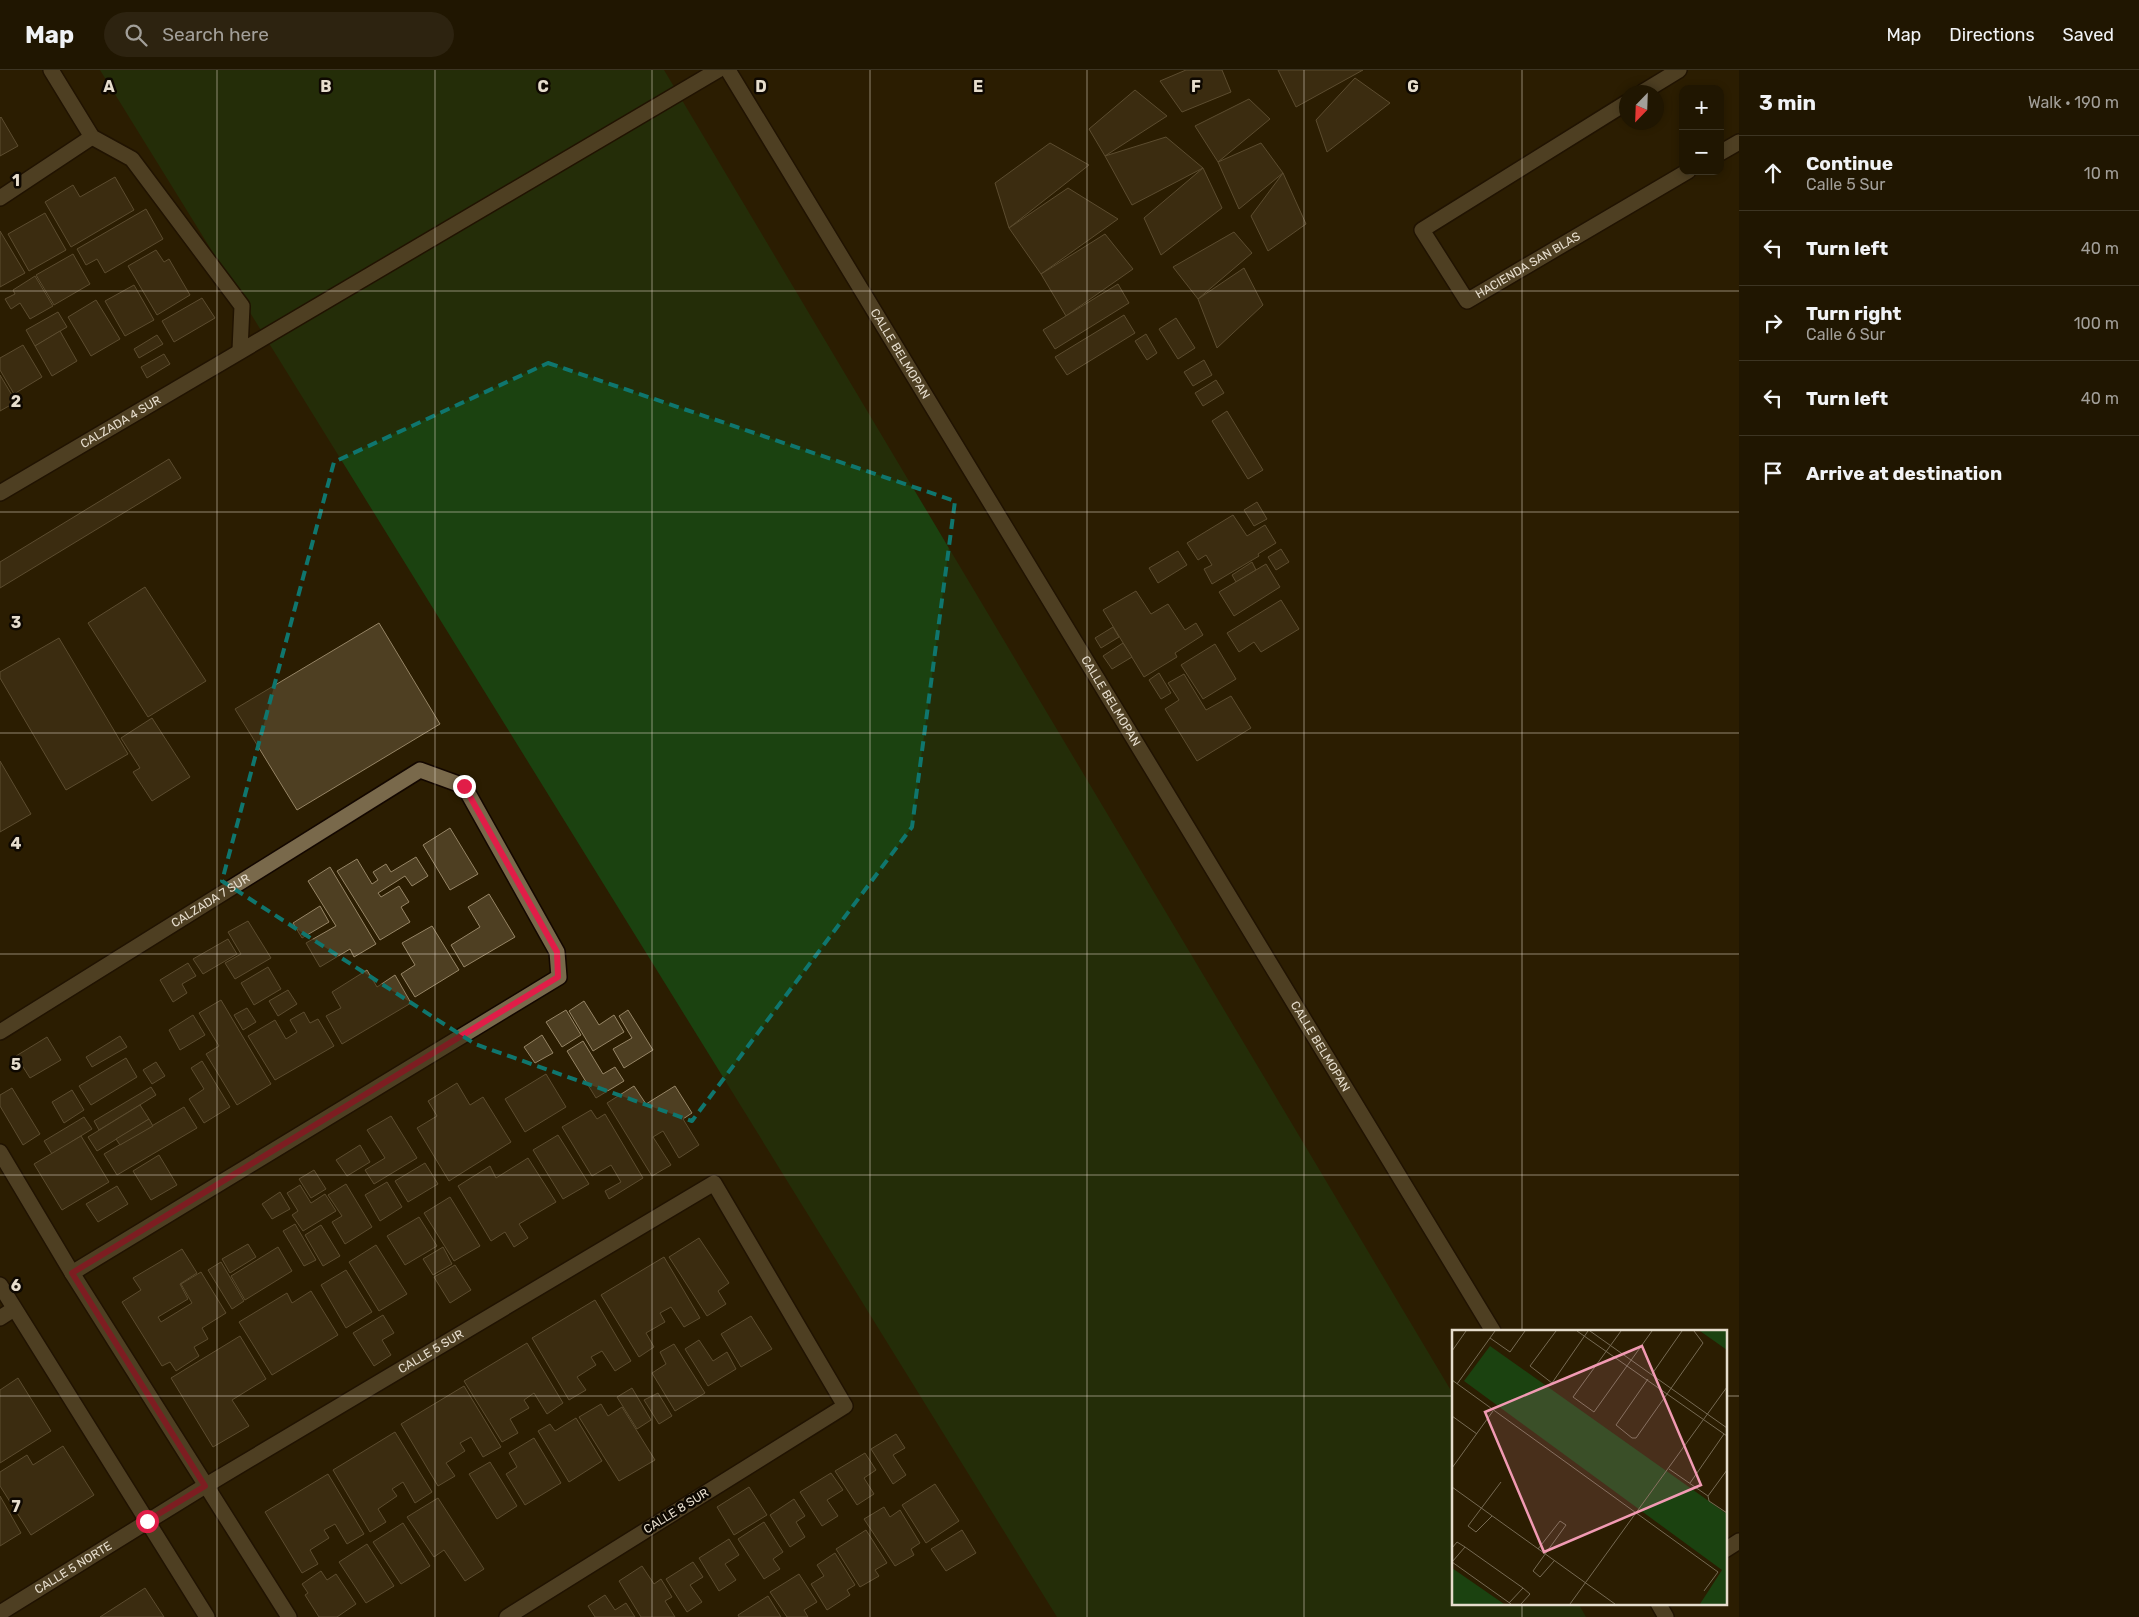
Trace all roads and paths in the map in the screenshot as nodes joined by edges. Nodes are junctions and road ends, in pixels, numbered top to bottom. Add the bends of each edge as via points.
1 (51, 70) edge
2 (718, 70) edge
3 (728, 70) edge
4 (1679, 70) edge
5 (1654, 85) edge
6 (1619, 107) edge
7 (92, 137) junction
8 (1739, 142) edge
9 (1724, 151) edge
10 (1681, 175) edge
11 (0, 198) edge
12 (240, 350) junction
13 (0, 493) edge
14 (0, 1032) edge
15 (0, 1152) edge
16 (72, 1273) junction
17 (0, 1285) edge
18 (14, 1309) junction
19 (0, 1318) edge
20 (1492, 1330) edge
21 (845, 1406) joint
22 (205, 1486) junction
23 (147, 1521) junction
24 (1739, 1542) edge
25 (1726, 1549) edge
26 (1659, 1604) edge
27 (0, 1613) edge
28 (207, 1617) edge
29 (289, 1617) edge
30 (507, 1617) edge
31 (1666, 1617) edge

1 - 7 street
2 - 12 street, CALZADA 4 SUR
3 - 20 street, CALLE BELMOPAN
4 - 5 street
6 - 10 street, HACIENDA SAN BLAS via 1422,230 1467,301
7 - 11 street
7 - 12 street via 132,159 242,306
8 - 9 street
12 - 13 street, CALZADA 4 SUR
14 - 16 street, CALZADA 7 SUR via 420,770 464,786 557,952 558,977
15 - 16 street
16 - 22 street
17 - 18 street
18 - 19 street
18 - 23 street
21 - 22 street, CALLE 5 SUR via 714,1183
21 - 30 street, CALLE 8 SUR
22 - 23 street, CALLE 5 SUR
22 - 29 street
23 - 27 street, CALLE 5 NORTE
23 - 28 street
24 - 25 street
26 - 31 street

